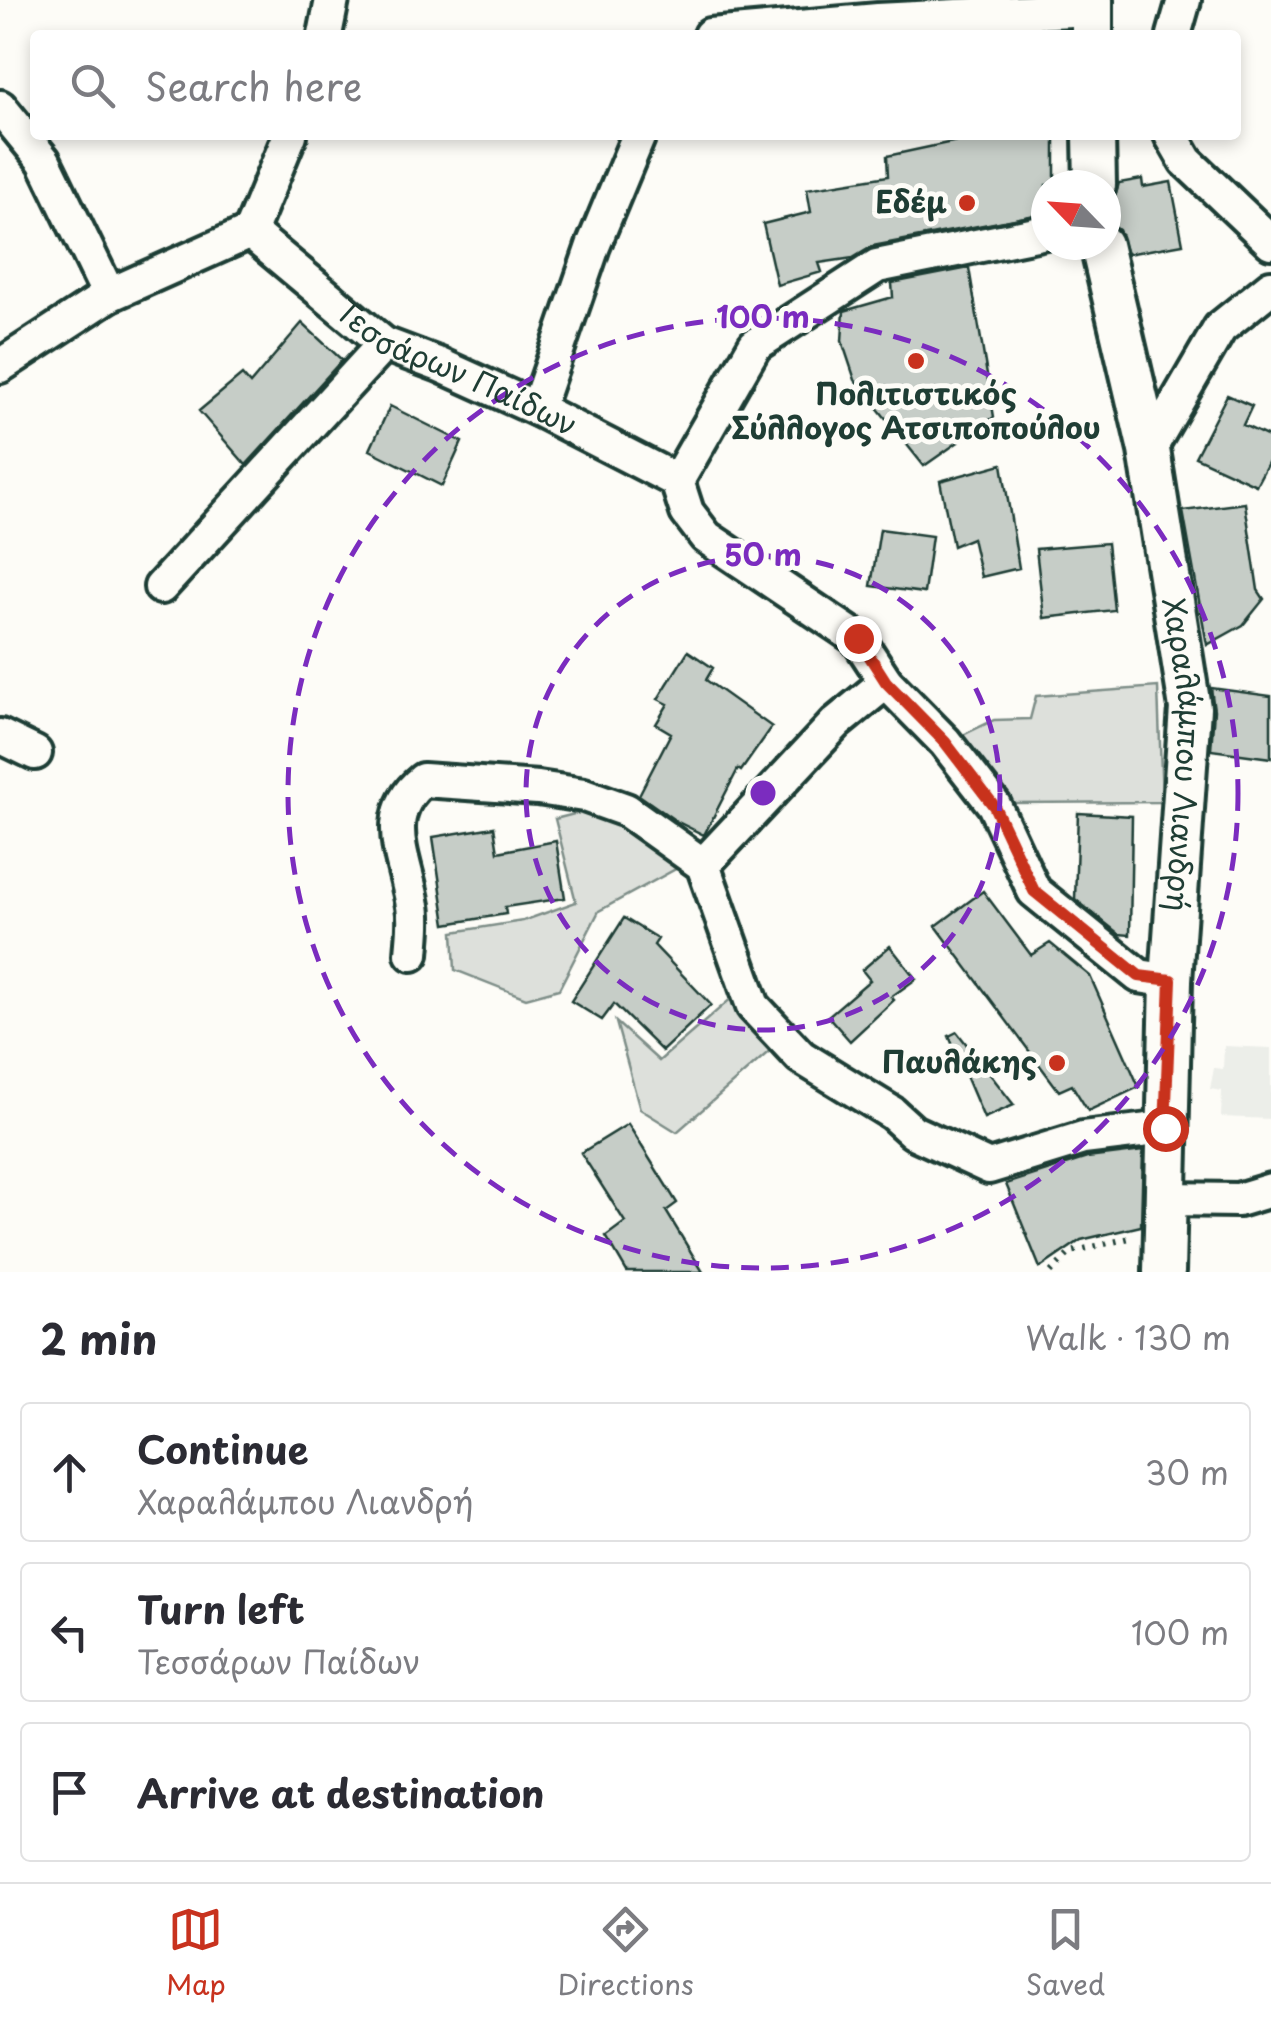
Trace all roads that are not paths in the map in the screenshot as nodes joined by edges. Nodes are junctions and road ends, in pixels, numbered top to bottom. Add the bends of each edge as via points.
1 (332, 0) edge
2 (1184, 0) edge
3 (1092, 15) edge
4 (326, 30) edge
5 (766, 30) edge
6 (1175, 30) edge
7 (0, 106) edge
8 (288, 140) edge
9 (637, 140) edge
10 (1094, 140) edge
11 (1174, 140) edge
12 (1094, 170) edge
13 (250, 232) junction
14 (1031, 235) edge
15 (1271, 242) edge
16 (1104, 260) edge
17 (1271, 286) edge
18 (108, 295) junction
19 (384, 344) junction
20 (0, 366) edge
21 (536, 408) junction
22 (1150, 450) junction
23 (677, 480) junction
24 (161, 586) dead end
25 (886, 682) junction
26 (0, 736) edge
27 (35, 753) dead end
28 (703, 865) junction
29 (412, 954) dead end
30 (1171, 980) junction
31 (1165, 1128) junction
32 (1271, 1190) edge
33 (1166, 1235) edge

1 - 4 street
2 - 6 street
3 - 5 street
7 - 18 street via 44,161
8 - 13 street
9 - 21 street
10 - 12 main road
11 - 15 street via 1186,161
13 - 18 street
13 - 19 street, Τεσσάρων Παίδων
14 - 23 street via 878,266 756,346
16 - 22 main road, Χαραλάμπου Λιανδρή
17 - 22 street via 1220,328
18 - 20 street
19 - 21 street, Τεσσάρων Παίδων
19 - 24 street
21 - 23 street, Τεσσάρων Παίδων
22 - 30 main road, Χαραλάμπου Λιανδρή via 1190,708
23 - 25 street via 687,512 706,536 858,638
25 - 28 street via 836,723
25 - 30 street via 945,742 994,806 1034,891 1139,976
26 - 27 street
28 - 29 street via 626,810 584,795 424,780 399,811 399,849 414,908
28 - 31 street via 753,1006 801,1057 913,1132 989,1168 1083,1138
30 - 31 main road, Χαραλάμπου Λιανδρή
31 - 33 main road, Χαραλάμπου Λιανδρή
32 - 33 street

